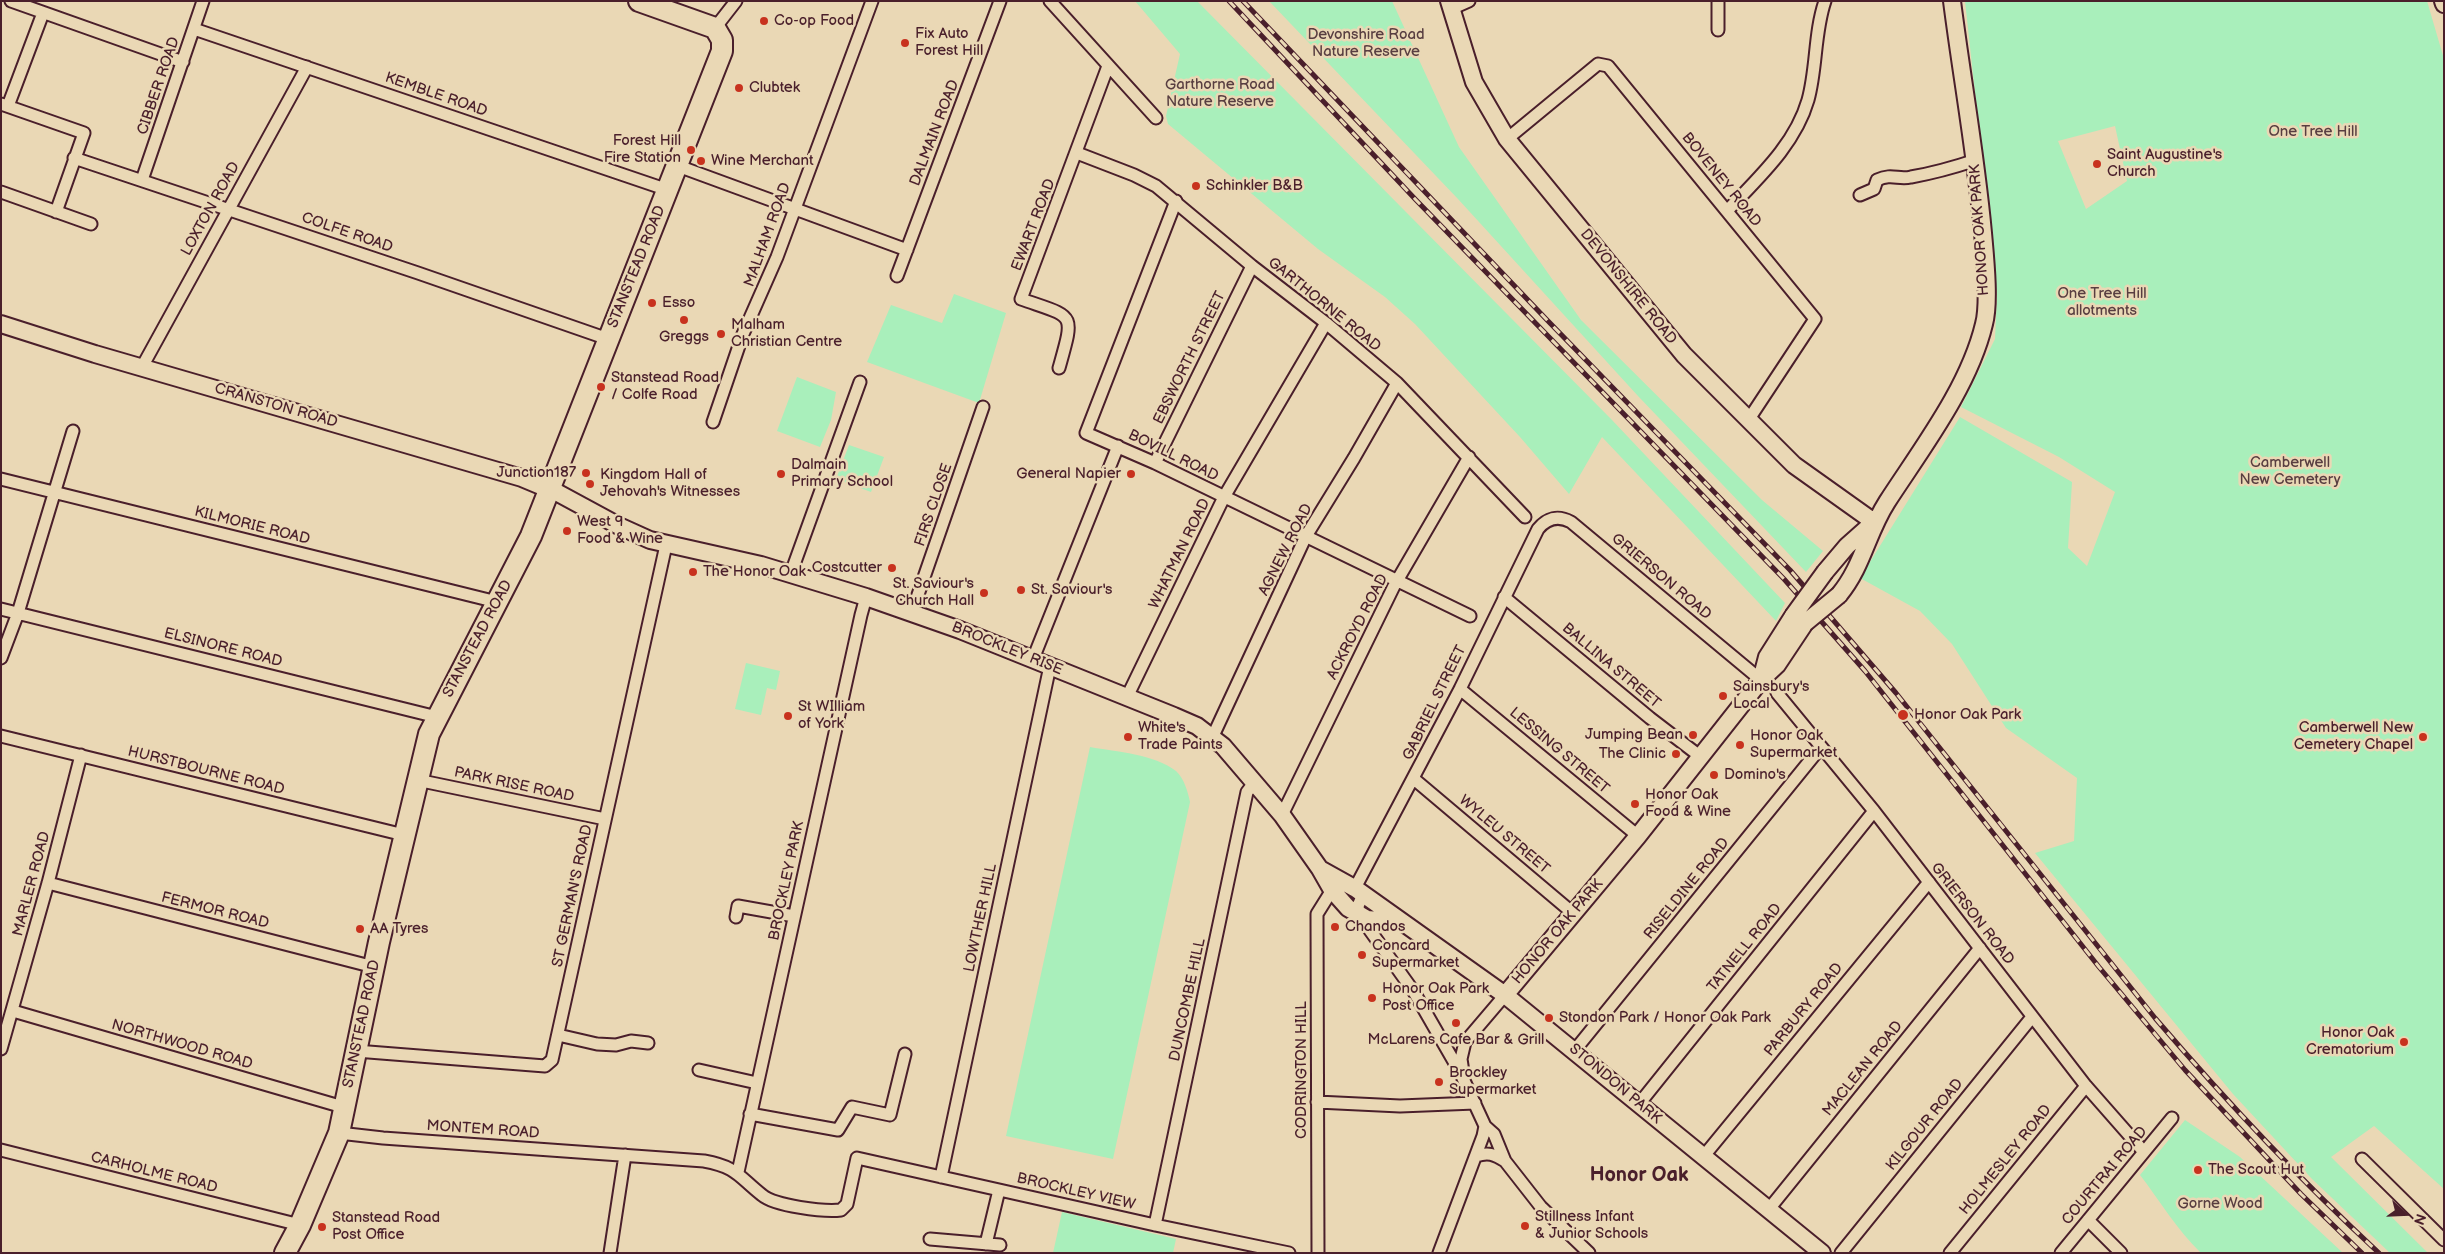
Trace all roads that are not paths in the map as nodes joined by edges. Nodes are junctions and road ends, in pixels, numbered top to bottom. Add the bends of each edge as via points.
1 (11, 1) edge
2 (203, 1) edge
3 (639, 1) edge
4 (872, 1) edge
5 (1000, 1) edge
6 (1050, 1) edge
7 (1469, 1) edge
8 (1718, 1) edge
9 (1825, 1) edge
10 (1952, 1) edge
11 (734, 2) edge
12 (1450, 5) edge
13 (43, 13) junction
14 (194, 30) junction
15 (1718, 30) dead end
16 (718, 34) junction
17 (183, 62) junction
18 (1108, 66) junction
19 (307, 67) junction
20 (5, 105) edge
21 (1156, 118) dead end
22 (1507, 139) junction
23 (1077, 153) junction
24 (74, 158) junction
25 (1976, 160) junction
26 (678, 166) junction
27 (142, 180) junction
28 (668, 190) junction
29 (1, 192) edge
30 (1860, 195) dead end
31 (1176, 202) junction
32 (228, 209) junction
33 (793, 210) junction
34 (1726, 211) junction
35 (56, 212) junction
36 (91, 224) dead end
37 (907, 250) junction
38 (1252, 266) junction
39 (898, 276) dead end
40 (1326, 323) junction
41 (1, 324) edge
42 (608, 339) junction
43 (142, 367) junction
44 (1059, 368) dead end
45 (860, 382) dead end
46 (1397, 383) junction
47 (983, 407) dead end
48 (1749, 419) junction
49 (713, 422) dead end
50 (72, 431) dead end
51 (1118, 446) junction
52 (1469, 457) junction
53 (1155, 463) junction
54 (1, 479) edge
55 (550, 489) junction
56 (54, 492) junction
57 (1224, 498) junction
58 (1525, 518) dead end
59 (1874, 522) junction
60 (1538, 529) joint
61 (1306, 536) junction
62 (666, 545) junction
63 (791, 573) junction
64 (1397, 580) junction
65 (866, 597) junction
66 (1504, 597) junction
67 (497, 602) junction
68 (1, 609) edge
69 (912, 612) junction
70 (18, 613) junction
71 (1470, 616) dead end
72 (1799, 619) junction
73 (1, 658) edge
74 (1033, 659) junction
75 (1050, 666) junction
76 (1761, 680) junction
77 (1460, 689) junction
78 (1777, 693) dead end
79 (1127, 697) junction
80 (437, 717) junction
81 (1, 736) edge
82 (1213, 736) junction
83 (1821, 747) junction
84 (81, 755) junction
85 (1701, 757) junction
86 (1414, 779) junction
87 (416, 780) junction
88 (1254, 783) junction
89 (1874, 811) junction
90 (1282, 815) junction
91 (605, 820) junction
92 (404, 835) junction
93 (1638, 836) junction
94 (1320, 869) junction
95 (1929, 882) junction
96 (48, 883) junction
97 (1332, 890) junction
98 (1369, 902) junction
99 (1574, 914) junction
100 (736, 916) dead end
101 (794, 916) junction
102 (1359, 916) junction
103 (1980, 948) junction
104 (374, 967) junction
105 (1505, 995) junction
106 (13, 1011) junction
107 (2032, 1017) junction
108 (558, 1035) junction
109 (1441, 1037) junction
110 (1465, 1042) junction
111 (648, 1043) dead end
112 (1, 1049) edge
113 (1575, 1050) junction
114 (356, 1051) junction
115 (904, 1054) dead end
116 (699, 1070) dead end
117 (1464, 1082) junction
118 (757, 1083) junction
119 (2086, 1086) junction
120 (1317, 1102) junction
121 (1475, 1103) junction
122 (1639, 1104) junction
123 (343, 1107) junction
124 (750, 1114) junction
125 (2172, 1118) dead end
126 (1485, 1126) junction
127 (339, 1133) junction
128 (1, 1150) edge
129 (2144, 1152) junction
130 (625, 1155) junction
131 (1476, 1156) junction
132 (1703, 1157) junction
133 (2362, 1159) dead end
134 (1505, 1161) junction
135 (738, 1172) junction
136 (941, 1177) junction
137 (999, 1190) junction
138 (1769, 1210) junction
139 (2088, 1220) junction
140 (300, 1225) junction
141 (1155, 1225) junction
142 (930, 1239) dead end
143 (2444, 1240) edge
144 (986, 1244) junction
145 (1000, 1245) dead end
146 (285, 1253) edge
147 (610, 1253) edge
148 (1289, 1253) edge
149 (1318, 1253) edge
150 (1439, 1253) edge
151 (1589, 1253) edge
152 (1822, 1253) edge
153 (1841, 1253) edge
154 (1950, 1253) edge
155 (2061, 1253) edge
156 (2121, 1253) edge

1 - 13 street
2 - 14 street, CIBBER ROAD
3 - 16 highway
4 - 33 street, MALHAM ROAD
5 - 37 street, DALMAIN ROAD
6 - 18 street
7 - 12 street
8 - 15 street
9 - 34 street via 1808,99 1795,131 1771,164
10 - 25 main road, HONOR OAK PARK
11 - 16 street, STANSTEAD ROAD
12 - 22 main road, DEVONSHIRE ROAD via 1474,82
13 - 17 street
13 - 20 street
14 - 17 street, CIBBER ROAD
14 - 19 street, KEMBLE ROAD
16 - 26 highway, STANSTEAD ROAD via 722,51
17 - 27 street, CIBBER ROAD
18 - 21 street
18 - 23 street, EWART ROAD
19 - 28 street, KEMBLE ROAD
19 - 32 street, LOXTON ROAD
20 - 24 street via 84,133
22 - 34 street, BOVENEY ROAD via 1598,64 1608,66
22 - 48 main road, DEVONSHIRE ROAD via 1684,355
23 - 31 street, GARTHORNE ROAD via 1134,175 1156,186
23 - 44 street, EWART ROAD via 1021,300 1062,314 1068,320 1070,330
24 - 27 street, COLFE ROAD
24 - 35 street
25 - 30 street via 1909,178 1887,176 1877,180 1874,189
25 - 59 main road, HONOR OAK PARK via 1985,265 1985,323 1949,406
26 - 28 highway, STANSTEAD ROAD
26 - 33 street
27 - 32 street, COLFE ROAD
28 - 42 highway, STANSTEAD ROAD
29 - 35 street
31 - 38 street, GARTHORNE ROAD
31 - 51 street, BOVILL ROAD via 1086,433
32 - 42 street, COLFE ROAD
32 - 43 street, LOXTON ROAD
33 - 37 street
33 - 49 street, MALHAM ROAD
34 - 48 street, BOVENEY ROAD via 1815,319
35 - 36 street
37 - 39 street, DALMAIN ROAD
38 - 40 street, GARTHORNE ROAD
38 - 53 street, EBSWORTH STREET
40 - 46 street, GARTHORNE ROAD
40 - 57 street, WHATMAN ROAD
41 - 43 main road, CRANSTON ROAD
42 - 55 highway, STANSTEAD ROAD
43 - 55 main road, CRANSTON ROAD via 522,478
45 - 63 street
46 - 52 street, GARTHORNE ROAD
46 - 61 street, AGNEW ROAD
47 - 69 street, FIRS CLOSE
48 - 59 main road, DEVONSHIRE ROAD via 1794,465
50 - 56 street
51 - 53 street, BOVILL ROAD
51 - 74 street
52 - 58 street, GARTHORNE ROAD
52 - 64 street, ACKROYD ROAD
53 - 57 street, BOVILL ROAD
54 - 56 street, KILMORIE ROAD
55 - 62 main road, BROCKLEY RISE via 634,534
55 - 67 highway, STANSTEAD ROAD via 531,536
56 - 67 street, KILMORIE ROAD
56 - 70 street
57 - 61 street, BOVILL ROAD
57 - 79 street, WHATMAN ROAD
59 - 72 main road, HONOR OAK PARK, bridge via 1846,546 1825,572
59 - 72 main road, HONOR OAK PARK, bridge via 1862,561 1839,595
60 - 66 street, GABRIEL STREET
60 - 76 street, GRIERSON ROAD via 1554,518 1571,522
61 - 64 street, BOVILL ROAD
61 - 82 street, AGNEW ROAD
62 - 63 main road, BROCKLEY RISE
62 - 91 street, ST GERMAN'S ROAD
63 - 65 main road, BROCKLEY RISE
64 - 71 street, BOVILL ROAD
64 - 90 street, ACKROYD ROAD
65 - 69 main road, BROCKLEY RISE
65 - 101 street, BROCKLEY PARK
66 - 77 street, GABRIEL STREET
66 - 85 street, BALLINA STREET
67 - 80 highway, STANSTEAD ROAD
68 - 70 street, ELSINORE ROAD
69 - 74 main road, BROCKLEY RISE
70 - 73 street
70 - 80 street, ELSINORE ROAD
72 - 76 main road, HONOR OAK PARK via 1777,665
74 - 75 main road, BROCKLEY RISE
75 - 79 main road, BROCKLEY RISE
75 - 136 street, LOWTHER HILL
76 - 85 main road, HONOR OAK PARK
77 - 86 street, GABRIEL STREET
77 - 93 street, LESSING STREET
78 - 83 street, GRIERSON ROAD
79 - 82 main road, BROCKLEY RISE
80 - 87 highway, STANSTEAD ROAD
81 - 84 street, HURSTBOURNE ROAD
82 - 88 main road, BROCKLEY RISE
83 - 89 street, GRIERSON ROAD
83 - 113 street, RISELDINE ROAD
84 - 92 street, HURSTBOURNE ROAD
84 - 96 street, MARLER ROAD
85 - 93 main road, HONOR OAK PARK
86 - 98 street, GABRIEL STREET
86 - 99 street, WYLEU STREET
87 - 91 street, PARK RISE ROAD
87 - 92 highway, STANSTEAD ROAD
88 - 90 main road, BROCKLEY RISE
88 - 141 street, DUNCOMBE HILL via 1248,792
89 - 95 street, GRIERSON ROAD
89 - 122 street, TATNELL ROAD
90 - 94 main road, BROCKLEY RISE
91 - 108 street, ST GERMAN'S ROAD
92 - 104 highway, STANSTEAD ROAD
93 - 99 main road, HONOR OAK PARK
94 - 97 main road
94 - 98 main road, STONDON PARK
95 - 103 street, GRIERSON ROAD
95 - 132 street, PARBURY ROAD
96 - 104 street, FERMOR ROAD
96 - 106 street, MARLER ROAD
97 - 102 main road
97 - 120 street, CODRINGTON HILL via 1317,914
98 - 102 main road, STONDON PARK
98 - 105 main road, STONDON PARK
99 - 105 main road, HONOR OAK PARK
100 - 101 street via 738,906
101 - 118 street, BROCKLEY PARK
102 - 109 street via 1404,976
103 - 107 street, GRIERSON ROAD
103 - 138 street, MACLEAN ROAD
104 - 114 highway, STANSTEAD ROAD
105 - 110 street
105 - 113 main road, STONDON PARK
106 - 112 street, MARLER ROAD
106 - 123 street, NORTHWOOD ROAD
107 - 119 street, GRIERSON ROAD
107 - 153 street, KILGOUR ROAD
108 - 111 street via 597,1044
108 - 114 street, ST GERMAN'S ROAD via 552,1060 545,1066
109 - 110 street via 1455,1044
109 - 117 street
110 - 117 street via 1462,1058
113 - 122 main road, STONDON PARK
114 - 123 highway, STANSTEAD ROAD
115 - 124 street via 890,1115 852,1107 838,1130
116 - 118 street
117 - 121 street
118 - 124 street, BROCKLEY PARK
119 - 129 street, GRIERSON ROAD
119 - 154 street, HOLMESLEY ROAD
120 - 121 street via 1400,1106
120 - 149 street, CODRINGTON HILL
121 - 126 street
122 - 132 main road, STONDON PARK
123 - 127 highway, STANSTEAD ROAD
124 - 135 street, BROCKLEY PARK
125 - 129 street, COURTRAI ROAD
126 - 131 street
126 - 134 street via 1494,1134
127 - 130 street, MONTEM ROAD
127 - 140 highway, STANSTEAD ROAD
128 - 140 street, CARHOLME ROAD
129 - 139 street, COURTRAI ROAD
130 - 135 street, MONTEM ROAD via 704,1161 722,1164
130 - 147 street
131 - 134 street via 1493,1154
131 - 150 street
132 - 138 main road, STONDON PARK
133 - 143 street
134 - 151 street via 1541,1207
135 - 136 street, BROCKLEY VIEW via 763,1196 774,1201 830,1211 841,1210 847,1204 857,1158
136 - 137 street, BROCKLEY VIEW
137 - 141 street, BROCKLEY VIEW
137 - 144 street
138 - 152 main road, STONDON PARK
139 - 155 street, COURTRAI ROAD
139 - 156 street
140 - 146 highway, STANSTEAD ROAD
141 - 148 street, BROCKLEY VIEW
142 - 144 street
144 - 145 street

